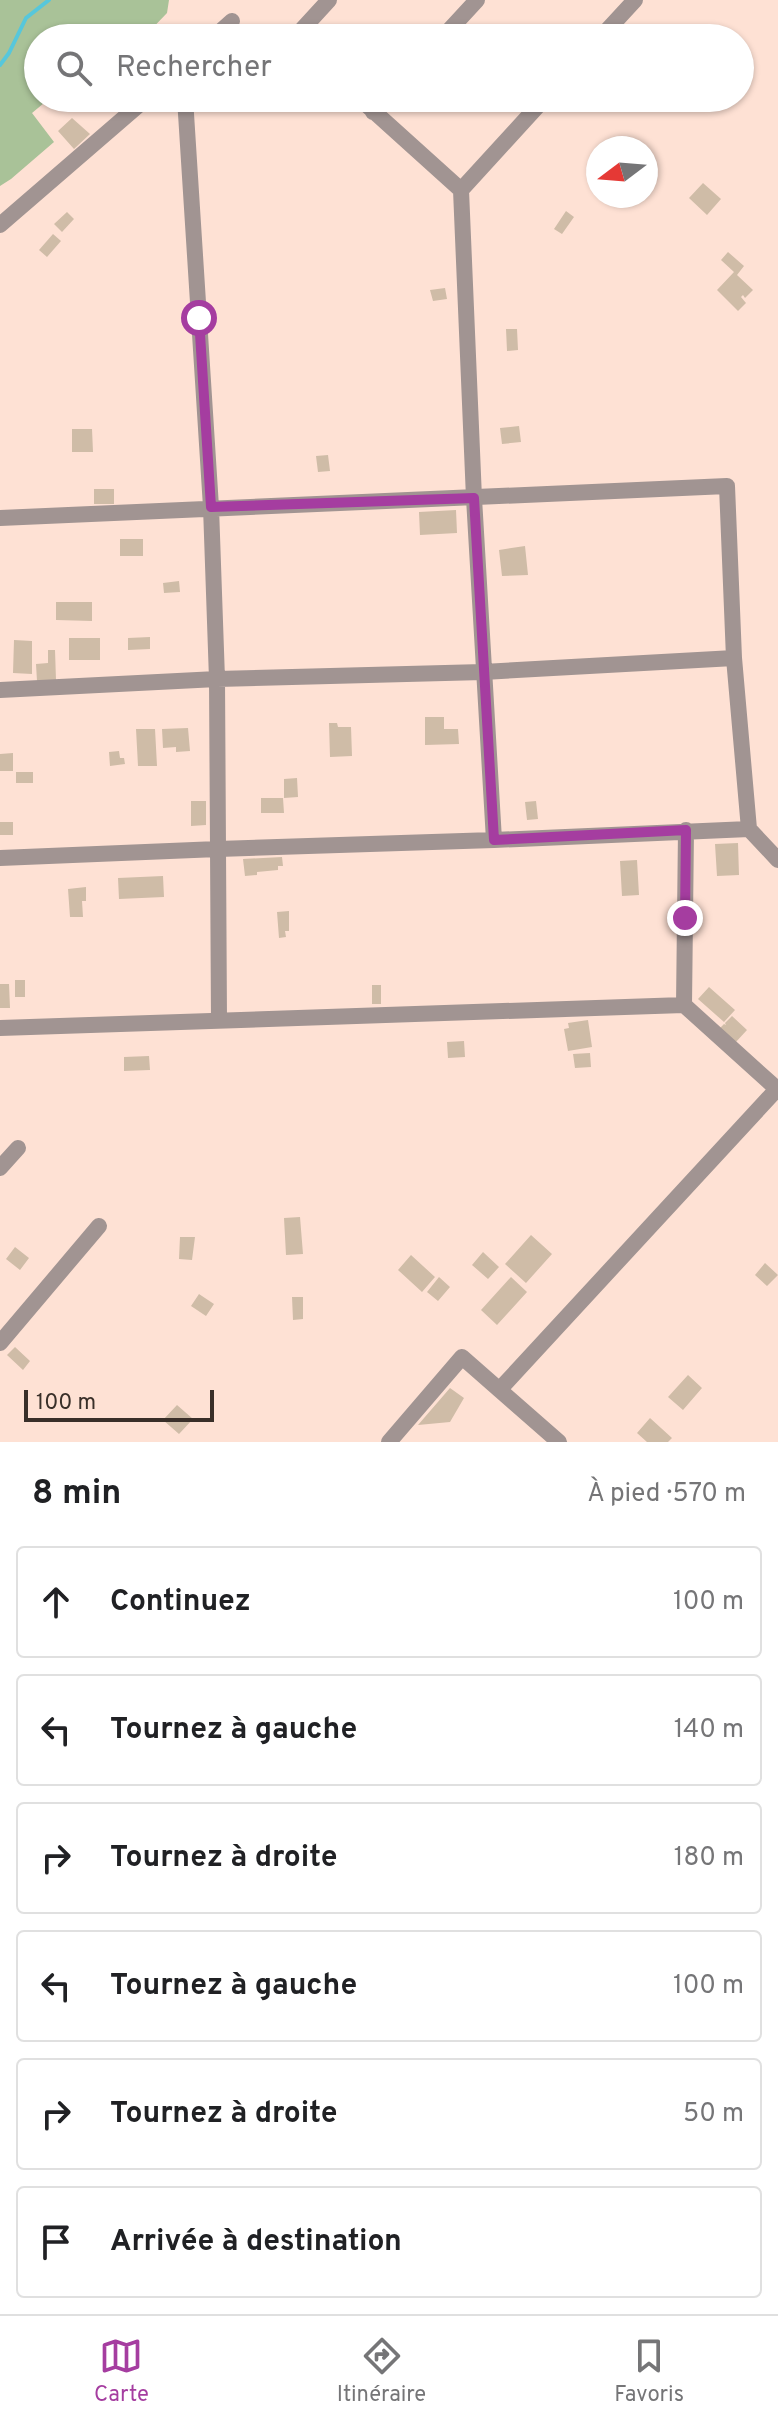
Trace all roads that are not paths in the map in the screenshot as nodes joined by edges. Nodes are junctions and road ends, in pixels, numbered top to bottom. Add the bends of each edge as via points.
1 (329, 0) edge
2 (477, 0) edge
3 (635, 0) edge
4 (232, 21) dead end
5 (229, 24) edge
6 (307, 24) edge
7 (455, 24) edge
8 (613, 24) edge
9 (131, 112) edge
10 (186, 112) edge
11 (373, 112) edge
12 (532, 112) edge
13 (461, 190) junction
14 (0, 225) edge
15 (474, 498) junction
16 (211, 507) junction
17 (0, 518) edge
18 (734, 658) junction
19 (483, 672) junction
20 (217, 679) junction
21 (0, 690) edge
22 (749, 829) junction
23 (686, 830) junction
24 (494, 840) junction
25 (218, 849) junction
26 (0, 858) edge
27 (778, 860) edge
28 (684, 1005) junction
29 (219, 1019) junction
30 (0, 1028) edge
31 (778, 1088) edge
32 (18, 1148) dead end
33 (0, 1168) edge
34 (99, 1226) dead end
35 (0, 1343) edge
36 (500, 1389) junction
37 (389, 1442) edge
38 (559, 1442) edge

1 - 6 street
2 - 7 street
3 - 8 street
4 - 5 street
9 - 14 street
10 - 16 street
11 - 13 street
12 - 13 street
13 - 15 street
15 - 16 street
15 - 18 street via 727,486
15 - 19 street
16 - 17 street
16 - 20 street
18 - 19 street
18 - 22 street
19 - 20 street
19 - 24 street
20 - 21 street
20 - 25 street
22 - 23 street
22 - 27 street
23 - 24 street
23 - 28 street
24 - 25 street
25 - 26 street
25 - 29 street
28 - 29 street
28 - 31 street
29 - 30 street
31 - 36 street
32 - 33 street
34 - 35 street
36 - 37 street via 462,1357
36 - 38 street

